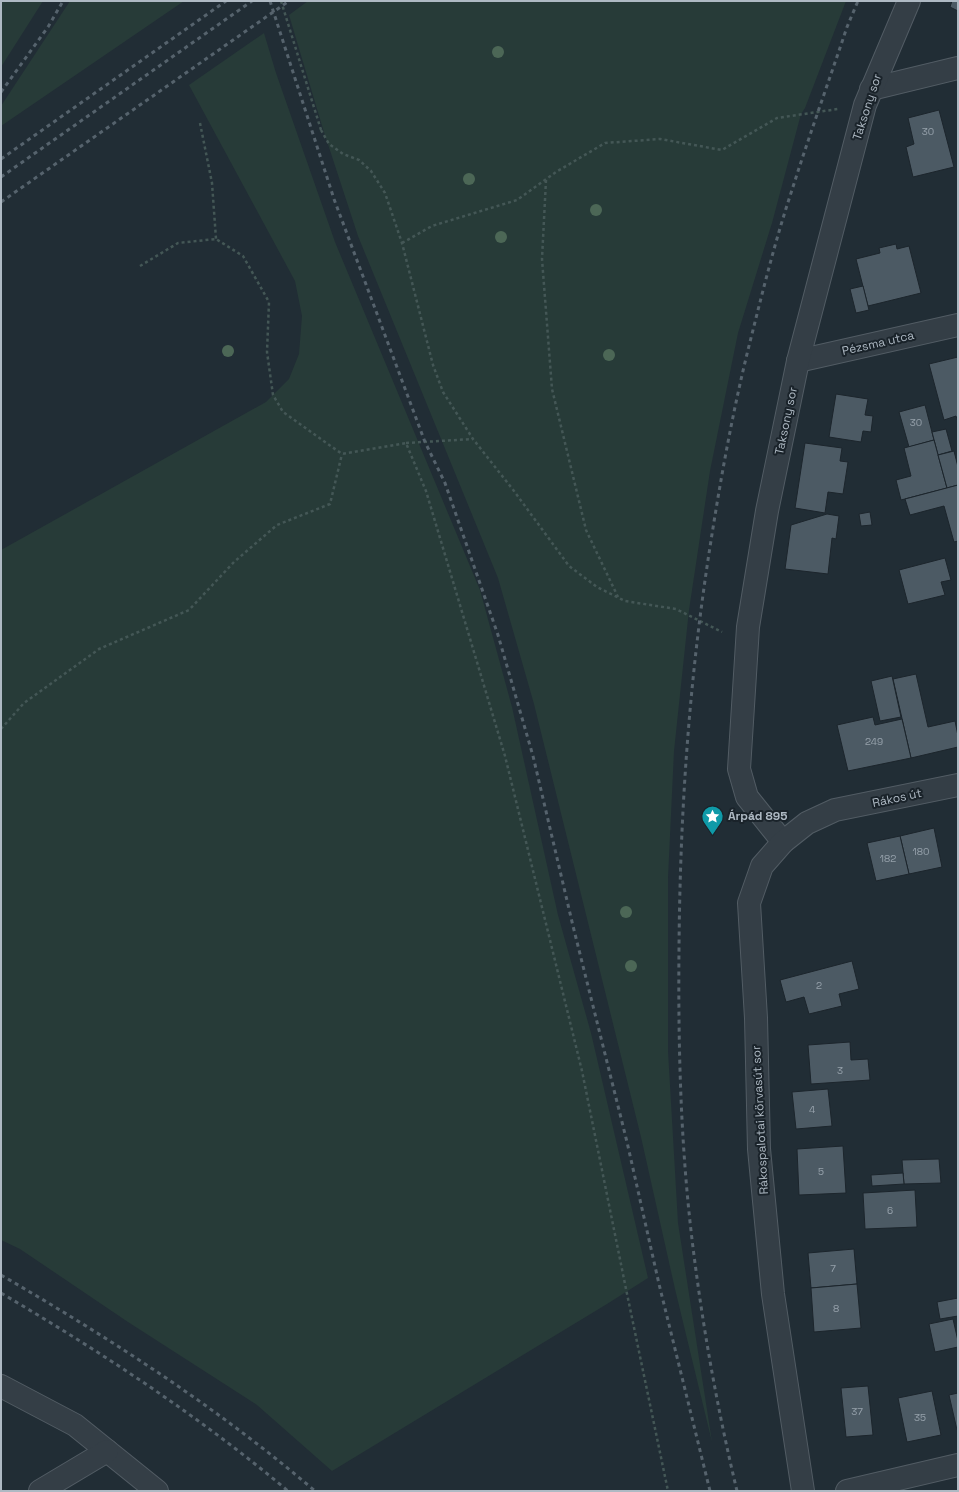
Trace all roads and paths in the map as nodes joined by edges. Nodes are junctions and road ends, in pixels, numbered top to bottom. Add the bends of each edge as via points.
1 (281, 1) edge
2 (909, 1) edge
3 (958, 68) edge
4 (868, 97) junction
5 (200, 124) dead end
6 (546, 179) junction
7 (216, 239) junction
8 (402, 243) junction
9 (140, 266) dead end
10 (958, 325) edge
11 (798, 361) junction
12 (473, 439) junction
13 (406, 443) junction
14 (342, 454) junction
15 (618, 598) junction
16 (747, 655) junction
17 (1, 729) edge
18 (958, 785) edge
19 (835, 810) joint
20 (783, 842) junction
21 (1, 1386) edge
22 (107, 1451) junction
23 (958, 1466) edge
24 (40, 1491) edge
25 (157, 1491) edge
26 (668, 1491) edge
27 (803, 1491) edge
28 (847, 1491) edge

1 - 8 path, bridge via 321,130 329,144 343,154 359,160 371,171 385,193
2 - 4 street, Taksony sor
3 - 4 street
4 - 6 path via 777,118 722,150 660,139 605,143
4 - 11 street, Taksony sor
5 - 7 path via 212,183
6 - 8 path via 517,200 432,226
6 - 15 path via 542,259 552,389 586,530
7 - 9 path via 178,242
7 - 14 path via 243,256 269,302 267,352 273,395 283,412
8 - 12 path via 433,365 443,392
10 - 11 street, Pézsma utca
11 - 16 street, Taksony sor via 767,511 748,627
12 - 13 path
12 - 15 path via 569,566 597,587
13 - 14 path
13 - 26 path via 426,492 505,756 582,1071
14 - 17 path via 330,504 277,525 234,562 188,610 99,649 24,702
15 - 16 path via 676,609 721,630
16 - 20 street, Taksony sor via 738,769 747,797
18 - 19 street, Rákos út
19 - 20 street, Rákospalotai körvasút sor via 807,823
20 - 27 street, Rákospalotai körvasút sor via 762,866 749,903 756,1018 759,1150 773,1294
21 - 22 street via 75,1425
22 - 24 street
22 - 25 street
23 - 28 street

